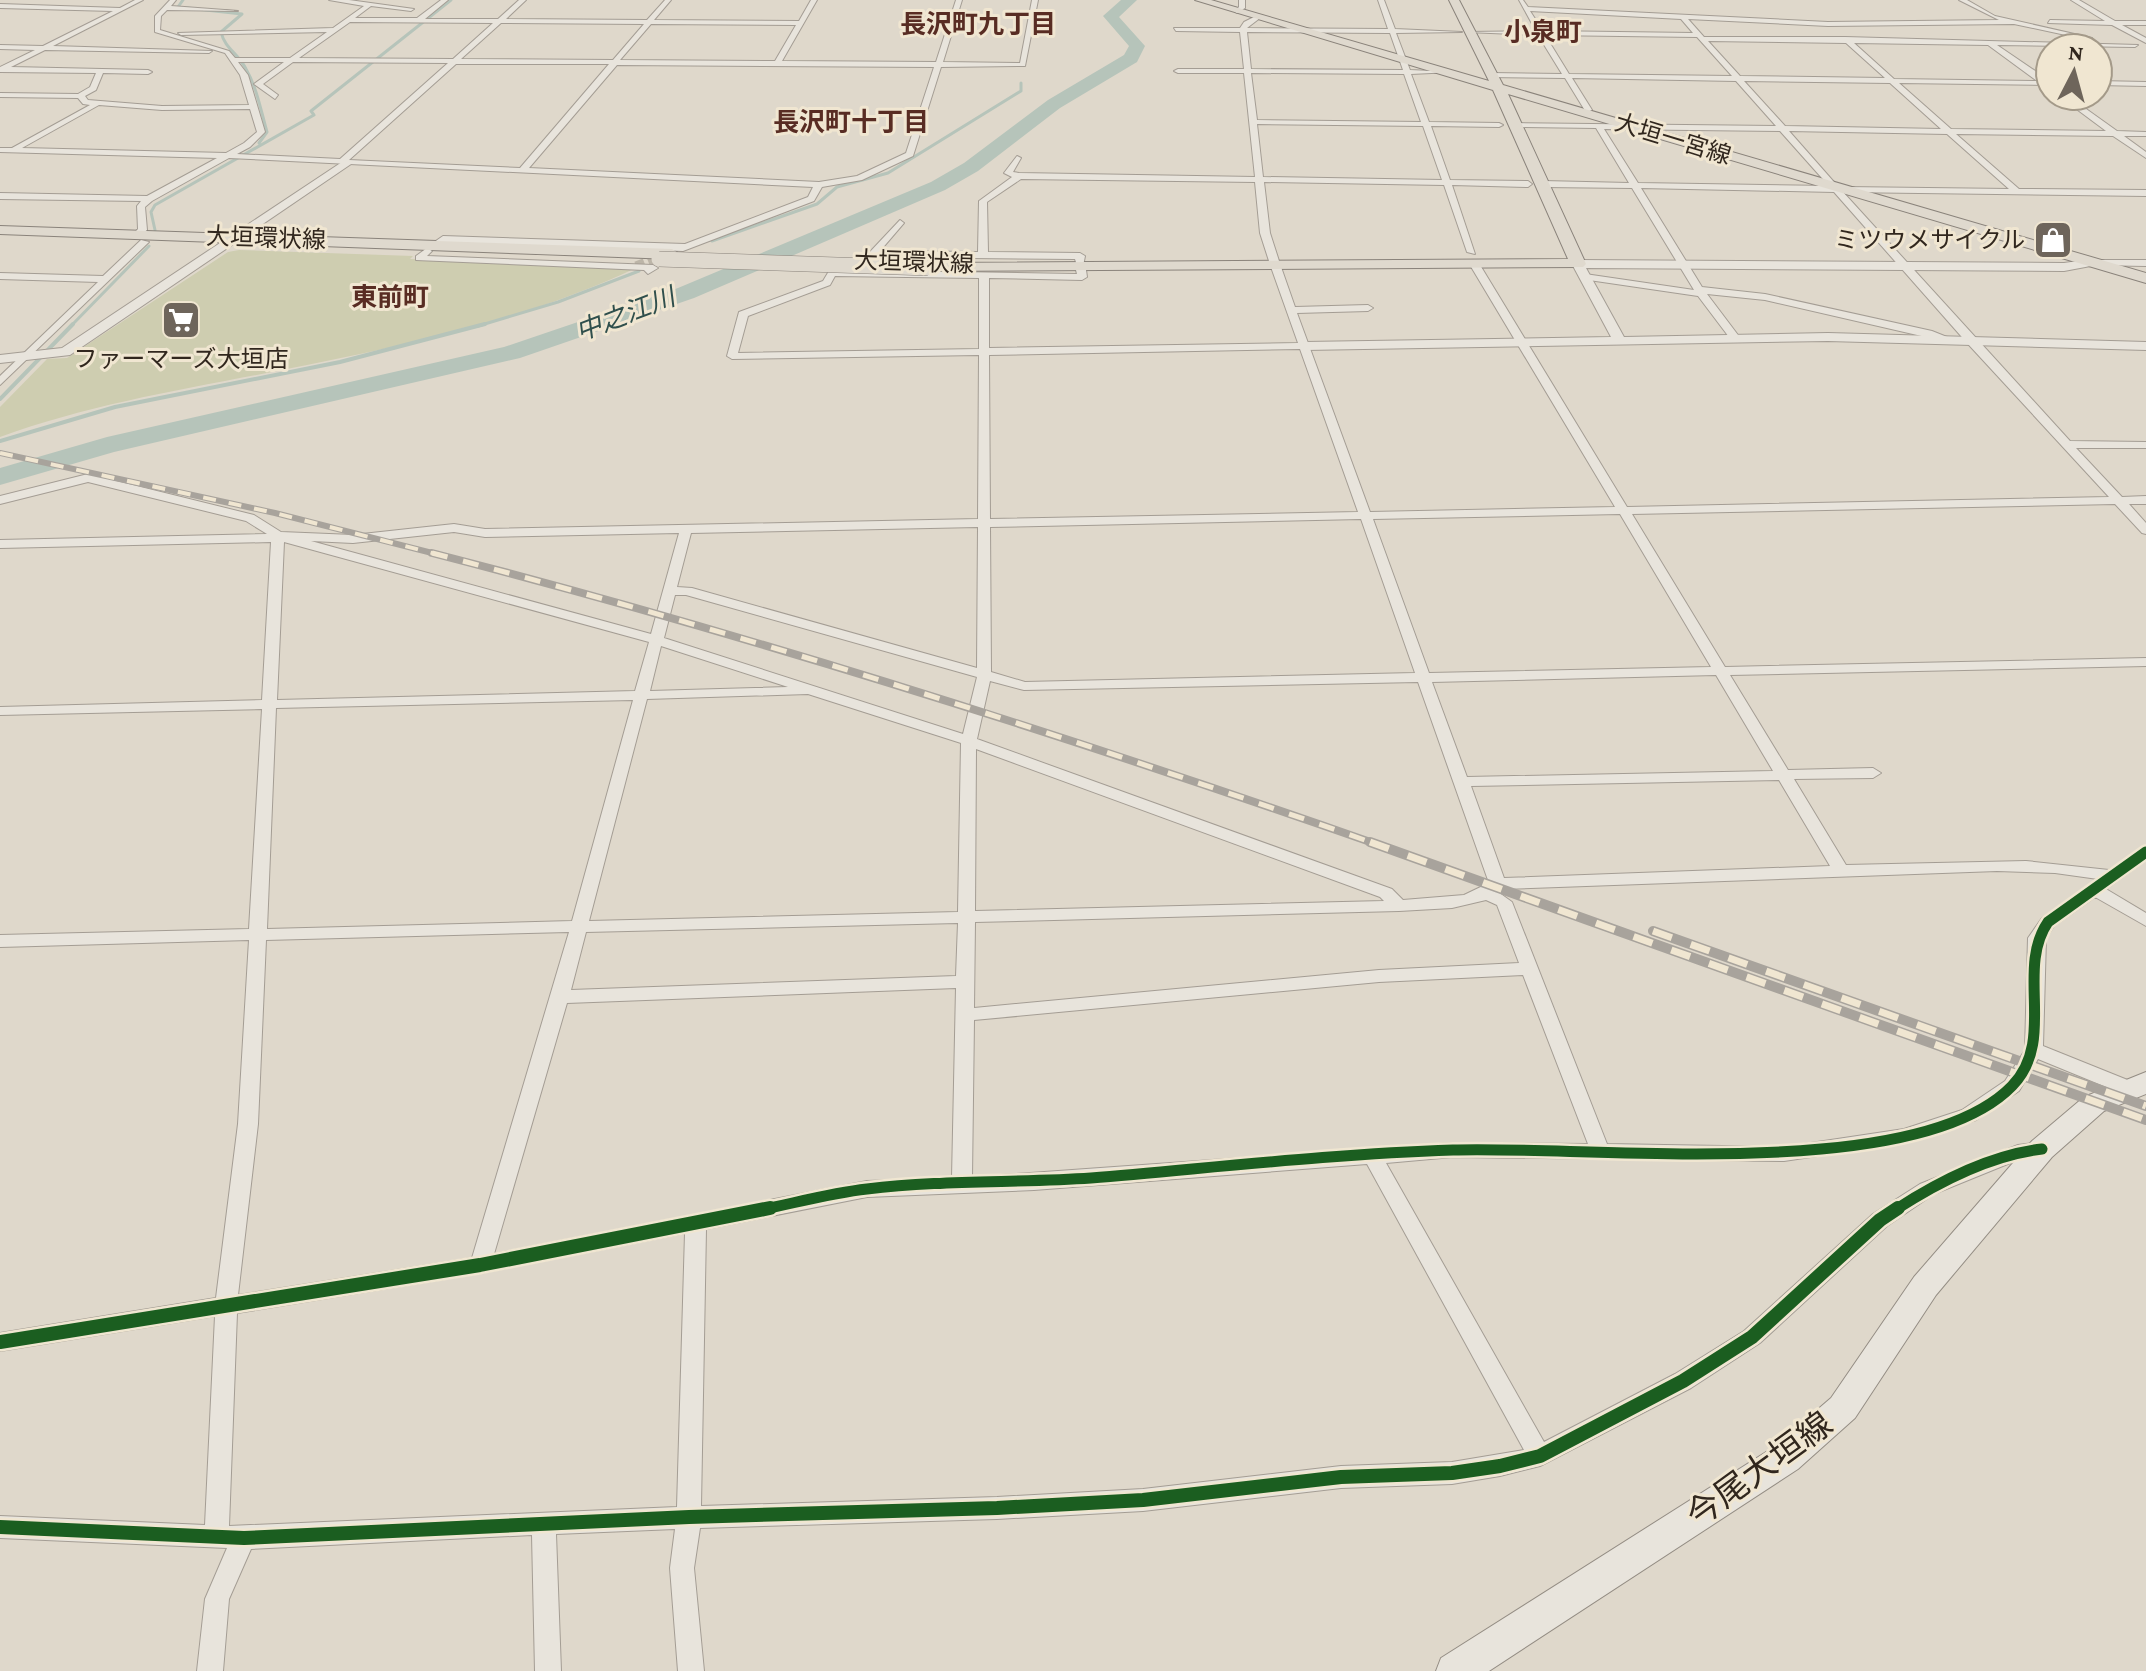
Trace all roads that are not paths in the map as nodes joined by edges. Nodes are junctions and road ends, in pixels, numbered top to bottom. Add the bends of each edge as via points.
1 (24, 0) edge
2 (140, 0) edge
3 (173, 0) edge
4 (214, 0) edge
5 (332, 0) edge
6 (360, 0) edge
7 (445, 0) edge
8 (523, 0) edge
9 (668, 0) edge
10 (814, 0) edge
11 (959, 0) edge
12 (1035, 0) edge
13 (1200, 0) edge
14 (1381, 0) edge
15 (1443, 0) edge
16 (1454, 0) edge
17 (1520, 0) edge
18 (1962, 0) edge
19 (2074, 0) edge
20 (351, 3) junction
21 (368, 6) junction
22 (1239, 6) edge
23 (10, 7) junction
24 (168, 8) junction
25 (184, 8) junction
26 (0, 9) edge
27 (122, 9) junction
28 (411, 9) dead end
29 (1525, 9) junction
30 (235, 11) dead end
31 (1682, 16) junction
32 (1258, 17) junction
33 (349, 20) junction
34 (419, 20) junction
35 (499, 21) junction
36 (650, 22) junction
37 (1962, 22) junction
38 (2015, 22) junction
39 (2114, 22) junction
40 (800, 23) junction
41 (2146, 23) edge
42 (1828, 24) junction
43 (1176, 29) dead end
44 (1243, 29) junction
45 (336, 30) junction
46 (1302, 30) junction
47 (1393, 32) junction
48 (1464, 32) junction
49 (1540, 33) junction
50 (171, 34) junction
51 (1701, 37) junction
52 (1847, 42) junction
53 (1990, 43) junction
54 (2146, 44) edge
55 (2135, 45) junction
56 (0, 47) edge
57 (44, 48) junction
58 (233, 58) junction
59 (1403, 59) junction
60 (294, 60) junction
61 (455, 61) junction
62 (617, 62) junction
63 (778, 63) junction
64 (940, 64) junction
65 (1, 67) edge
66 (100, 71) junction
67 (1178, 71) dead end
68 (148, 72) dead end
69 (1247, 72) junction
70 (1448, 72) junction
71 (1407, 74) junction
72 (2034, 74) edge
73 (1566, 76) junction
74 (1487, 79) junction
75 (1736, 79) junction
76 (1891, 81) junction
77 (2114, 83) edge
78 (2034, 84) edge
79 (2146, 84) edge
80 (1498, 89) junction
81 (0, 95) edge
82 (80, 96) junction
83 (275, 97) dead end
84 (98, 103) junction
85 (253, 107) junction
86 (1582, 112) junction
87 (2085, 112) edge
88 (1253, 122) junction
89 (1425, 124) junction
90 (1499, 125) junction
91 (1516, 125) junction
92 (1599, 127) junction
93 (1633, 127) junction
94 (1782, 129) junction
95 (1948, 132) junction
96 (2115, 134) junction
97 (2146, 134) edge
98 (0, 150) edge
99 (13, 151) junction
100 (228, 156) junction
101 (2146, 156) edge
102 (0, 158) edge
103 (1017, 158) dead end
104 (346, 162) junction
105 (523, 170) junction
106 (1019, 176) junction
107 (1260, 180) junction
108 (1446, 183) junction
109 (1536, 184) junction
110 (819, 185) junction
111 (1634, 186) junction
112 (1837, 189) junction
113 (2017, 192) junction
114 (2146, 193) edge
115 (0, 196) edge
116 (149, 199) junction
117 (900, 223) dead end
118 (0, 230) edge
119 (0, 237) edge
120 (141, 238) junction
121 (234, 241) junction
122 (1554, 244) junction
123 (431, 248) junction
124 (669, 256) junction
125 (983, 256) junction
126 (1533, 256) junction
127 (1474, 259) junction
128 (1682, 262) junction
129 (1903, 263) junction
130 (2092, 263) junction
131 (2146, 263) edge
132 (1275, 264) junction
133 (1580, 266) junction
134 (1080, 267) junction
135 (0, 276) edge
136 (984, 277) junction
137 (2146, 278) edge
138 (105, 279) junction
139 (1700, 292) junction
140 (1368, 308) dead end
141 (1291, 310) junction
142 (1736, 339) junction
143 (1620, 341) junction
144 (1948, 341) junction
145 (1972, 342) junction
146 (1521, 343) junction
147 (1305, 346) junction
148 (2146, 346) edge
149 (985, 351) junction
150 (29, 356) junction
151 (0, 359) edge
152 (0, 382) edge
153 (2066, 444) junction
154 (2146, 445) edge
155 (0, 500) edge
156 (2146, 500) edge
157 (2119, 501) junction
158 (1623, 511) junction
159 (1366, 516) junction
160 (984, 524) junction
161 (686, 529) junction
162 (2146, 530) edge
163 (278, 537) junction
164 (0, 544) edge
165 (671, 591) junction
166 (654, 639) junction
167 (2146, 662) edge
168 (1720, 672) junction
169 (984, 676) junction
170 (1425, 678) junction
171 (809, 689) junction
172 (639, 697) junction
173 (270, 704) junction
174 (0, 711) edge
175 (969, 741) junction
176 (1873, 773) dead end
177 (1784, 775) junction
178 (1462, 782) junction
179 (2146, 852) edge
180 (1841, 870) junction
181 (2112, 876) junction
182 (1493, 889) junction
183 (2094, 889) junction
184 (1399, 906) junction
185 (964, 915) junction
186 (2146, 920) edge
187 (578, 926) junction
188 (259, 933) junction
189 (0, 941) edge
190 (1528, 969) junction
191 (964, 982) junction
192 (560, 997) junction
193 (964, 1015) junction
194 (2034, 1050) junction
195 (2137, 1085) edge
196 (2042, 1149) junction
197 (1601, 1153) junction
198 (1372, 1156) junction
199 (962, 1185) junction
200 (696, 1224) junction
201 (480, 1265) junction
202 (226, 1307) junction
203 (0, 1342) edge
204 (1540, 1456) junction
205 (689, 1517) junction
206 (544, 1523) junction
207 (0, 1527) edge
208 (217, 1536) junction
209 (244, 1538) junction
210 (210, 1671) edge
211 (548, 1671) edge
212 (691, 1671) edge
213 (1455, 1671) edge

1 - 23 street
2 - 27 street
3 - 24 street
4 - 25 street
5 - 20 street
6 - 20 street
7 - 34 street
8 - 35 street
9 - 36 street
10 - 40 street
11 - 64 street
12 - 64 street via 1023,65
13 - 22 main road, 大垣一宮線
14 - 47 street
15 - 48 main road
16 - 48 main road
17 - 29 street
18 - 38 street
19 - 39 street
20 - 21 street
21 - 28 street
21 - 33 street
22 - 32 main road, 大垣一宮線
23 - 26 street
23 - 27 street
24 - 25 street
24 - 50 street via 155,26
25 - 30 street
27 - 57 street
29 - 31 street
29 - 49 street
31 - 42 street
31 - 51 street
32 - 44 street
32 - 46 main road, 大垣一宮線
33 - 34 street
33 - 45 street
34 - 35 street
35 - 36 street
35 - 61 street
36 - 40 street
36 - 62 street
37 - 38 street
37 - 42 street
37 - 53 street
38 - 39 street
38 - 55 street
39 - 41 street
39 - 54 street
40 - 63 street
42 - 52 street
43 - 44 street
44 - 46 street
44 - 69 street
45 - 50 street
45 - 60 street
46 - 47 street
46 - 59 main road, 大垣一宮線
47 - 48 street
47 - 59 street
48 - 49 street
48 - 74 main road
49 - 51 street
49 - 73 street
50 - 58 street
51 - 52 street
51 - 75 street
52 - 53 street
52 - 76 street
53 - 55 street
53 - 72 street
54 - 55 street
56 - 57 street
57 - 58 street
57 - 65 street
58 - 60 street
58 - 85 street
59 - 70 main road, 大垣一宮線
59 - 71 street
60 - 61 street
60 - 83 street via 258,84
61 - 62 street
61 - 104 street
62 - 63 street
62 - 105 street
63 - 64 street
64 - 110 street via 910,154 859,178
65 - 66 street
66 - 68 street
66 - 82 street via 93,88
67 - 69 street
69 - 71 street
69 - 88 street
70 - 71 street
70 - 74 main road, 大垣一宮線
71 - 89 street
73 - 74 street
73 - 75 street
73 - 86 street via 1588,110
74 - 80 main road, 大垣一宮線
74 - 90 main road
75 - 76 street
75 - 94 street
76 - 78 street
76 - 95 street
77 - 79 street
80 - 86 main road, 大垣一宮線
80 - 91 main road
81 - 82 street
82 - 84 street
84 - 85 street
84 - 99 street
85 - 100 street via 261,132
86 - 93 main road, 大垣一宮線
87 - 96 street
88 - 89 street
88 - 107 street
89 - 90 street
89 - 108 street
90 - 109 main road
91 - 92 street
91 - 109 main road
92 - 93 street
92 - 111 street
93 - 94 street
93 - 112 main road, 大垣一宮線
94 - 95 street
94 - 112 street
95 - 96 street
95 - 113 street
96 - 97 street
96 - 101 street
98 - 99 street
99 - 100 street
99 - 102 street
100 - 104 street
100 - 116 street
103 - 106 street via 1008,173
104 - 105 street
104 - 121 street
105 - 110 street
106 - 107 street
106 - 125 street via 983,201
107 - 108 street
107 - 132 street via 1265,233
108 - 109 street
108 - 127 street
109 - 111 street
109 - 122 main road
109 - 133 main road
110 - 124 street via 811,199
111 - 112 street
111 - 128 street
112 - 113 street
112 - 129 street
112 - 130 main road, 大垣一宮線
113 - 114 street
115 - 116 street
116 - 120 street via 141,206
117 - 125 street via 873,254
118 - 120 main road, 大垣環状線
119 - 120 main road, 大垣環状線
120 - 121 main road, 大垣環状線
120 - 138 street
121 - 123 main road, 大垣環状線
121 - 150 street via 65,352
122 - 126 main road, 大垣環状線 via 1550,251
122 - 133 main road
123 - 124 main road, 大垣環状線
123 - 124 street via 443,239
124 - 134 main road, 大垣環状線, bridge
125 - 134 street via 1080,256
126 - 132 main road, 大垣環状線
126 - 133 main road
127 - 132 main road, 大垣環状線
127 - 133 main road, 大垣環状線
127 - 146 street
128 - 129 street
128 - 133 street
128 - 139 street
129 - 130 street
129 - 145 street
130 - 131 street
130 - 137 main road, 大垣一宮線
132 - 134 main road, 大垣環状線
132 - 141 street
133 - 139 street
133 - 143 street
134 - 136 street via 1082,277
135 - 138 street
136 - 149 street
136 - 149 street via 832,273 827,283 743,314 732,356
138 - 150 street
139 - 142 street
139 - 144 street via 1778,300
140 - 141 street
141 - 147 street
142 - 143 street
142 - 144 street
143 - 146 street
144 - 145 street
145 - 148 street
145 - 153 street
146 - 147 street
146 - 158 street
147 - 149 street
147 - 159 street
149 - 160 street
150 - 151 street
150 - 152 street
153 - 154 street
153 - 157 street
155 - 163 street via 88,478 250,518
156 - 157 street
157 - 158 street
157 - 162 street
158 - 159 street
158 - 168 street
159 - 160 street
159 - 170 street
160 - 161 street
160 - 169 street
161 - 163 street via 485,533 454,528 353,539
161 - 165 street
163 - 164 street
163 - 166 street
163 - 173 street
165 - 166 street
165 - 169 street via 687,591
166 - 171 street
166 - 172 street
167 - 168 street
168 - 170 street
168 - 177 street
169 - 170 street via 1024,686
169 - 175 street
170 - 178 street
171 - 172 street
171 - 175 street
172 - 173 street
172 - 187 street
173 - 174 street
173 - 188 street
175 - 184 street via 1386,893
175 - 185 street
176 - 177 street
177 - 178 street
177 - 180 street
178 - 182 street
179 - 181 street
180 - 181 street via 2013,865
180 - 182 street
181 - 183 street
182 - 184 street via 1463,901
182 - 190 street via 1504,902
183 - 186 street
183 - 194 street via 2048,922 2037,938
184 - 185 street
185 - 187 street
185 - 191 street
187 - 188 street
187 - 192 street
188 - 189 street
188 - 202 street via 248,1124
190 - 193 street via 1379,976
190 - 197 street
191 - 192 street
191 - 193 street
192 - 201 street
193 - 199 street
194 - 195 street
194 - 197 street via 2012,1086 1969,1115 1904,1136 1784,1154
195 - 196 main road, 今尾大垣線 via 2094,1104
196 - 204 street via 2018,1152 1927,1189 1880,1220 1752,1337 1683,1381
196 - 213 main road, 今尾大垣線 via 1925,1286 1843,1408 1786,1458
197 - 198 street via 1453,1150
198 - 199 street
198 - 204 street
199 - 200 street via 867,1189
200 - 201 street
200 - 205 street
201 - 202 street
202 - 203 street
202 - 208 street
204 - 205 street via 1452,1473 1341,1477 1143,1500
205 - 206 street
205 - 212 street via 682,1568
206 - 209 street
206 - 211 street
207 - 208 street
208 - 209 street
209 - 210 street via 217,1599

